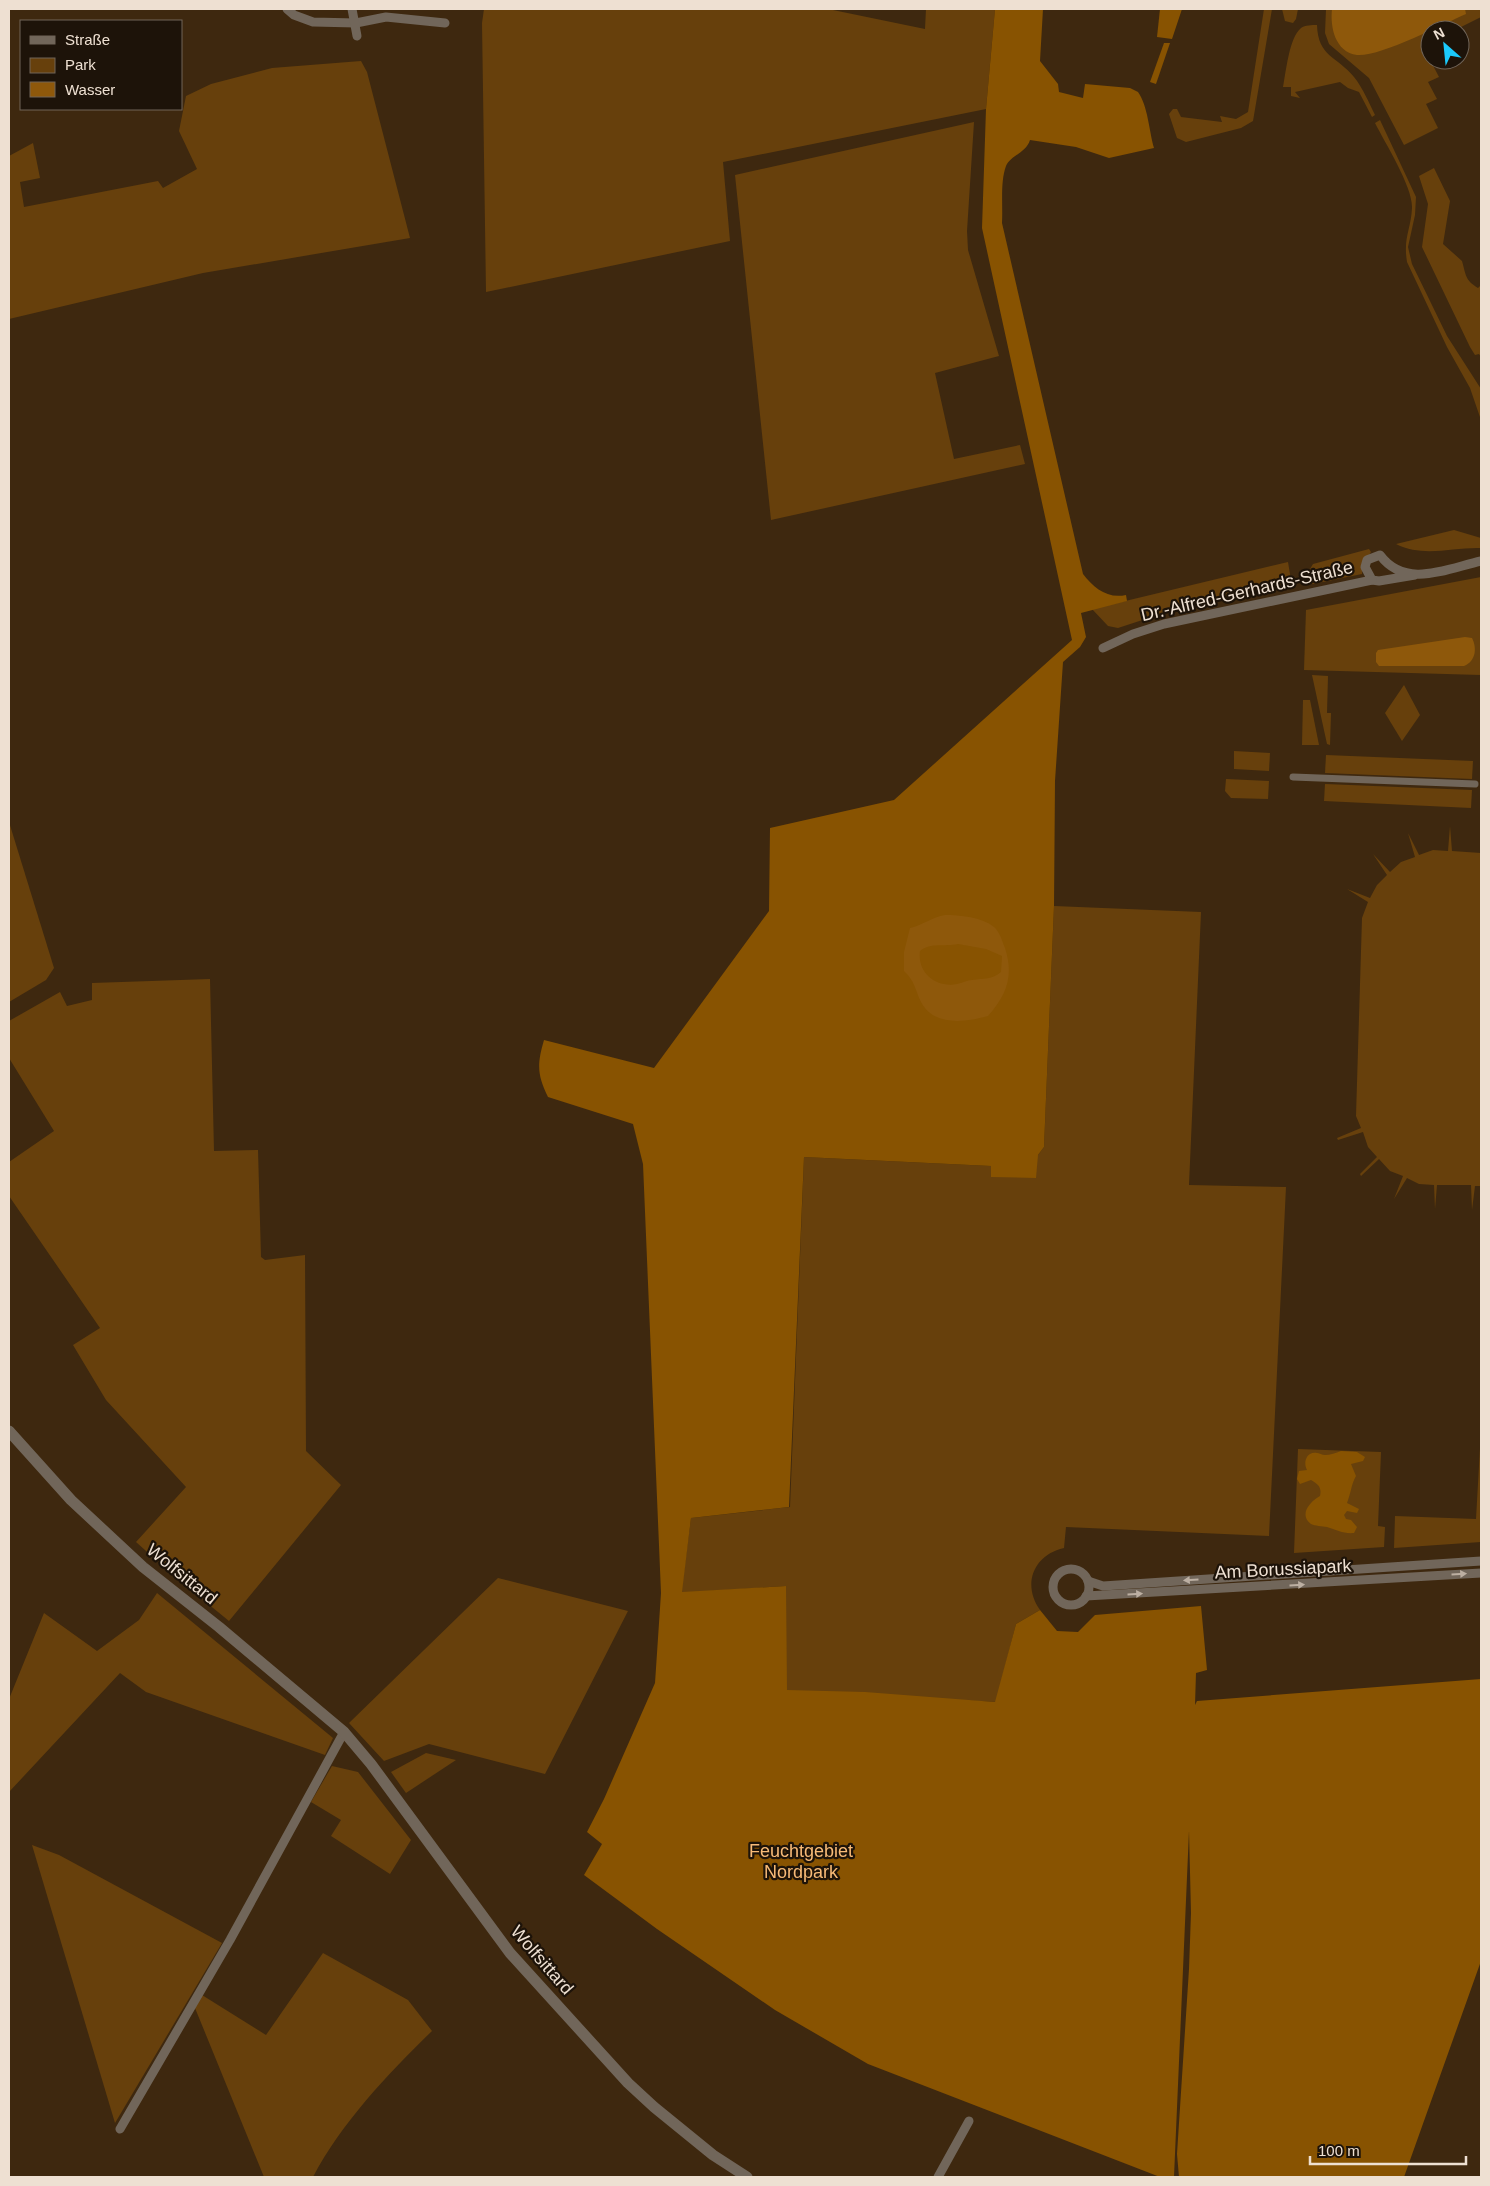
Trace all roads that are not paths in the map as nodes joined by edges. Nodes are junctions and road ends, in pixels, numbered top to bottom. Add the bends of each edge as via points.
1 (287, 9) edge
2 (352, 9) edge
3 (356, 23) junction
4 (445, 23) dead end
5 (357, 36) dead end
6 (1481, 561) edge
7 (1415, 575) junction
8 (1372, 580) junction
9 (1103, 648) dead end
10 (1294, 777) dead end
11 (1475, 784) dead end
12 (9, 1431) edge
13 (1481, 1561) edge
14 (1481, 1573) edge
15 (1088, 1581) junction
16 (1086, 1596) junction
17 (344, 1732) junction
18 (969, 2121) dead end
19 (120, 2128) dead end
20 (747, 2177) edge
21 (938, 2177) edge

1 - 3 street via 294,16 313,22
2 - 3 street
3 - 4 street via 386,17
3 - 5 street
6 - 7 street, Dr.-Alfred-Gerhards-Straße
7 - 8 street, Dr.-Alfred-Gerhards-Straße
7 - 8 street, Dr.-Alfred-Gerhards-Straße via 1396,571 1380,555 1367,560 1365,567
8 - 9 street, Dr.-Alfred-Gerhards-Straße via 1194,616 1133,634
10 - 11 street
12 - 17 street, Wolfsittard via 71,1500 143,1567
13 -> 15 street, Am Borussiapark via 1103,1586
16 -> 14 street, Am Borussiapark
15 - 16 street
15 - 16 street, Am Borussiapark via 1080,1572 1068,1570 1057,1576 1053,1586 1056,1596 1066,1604 1076,1604
17 - 19 street via 230,1940
17 - 20 street, Wolfsittard via 510,1953 641,2095 713,2155
18 - 21 street

